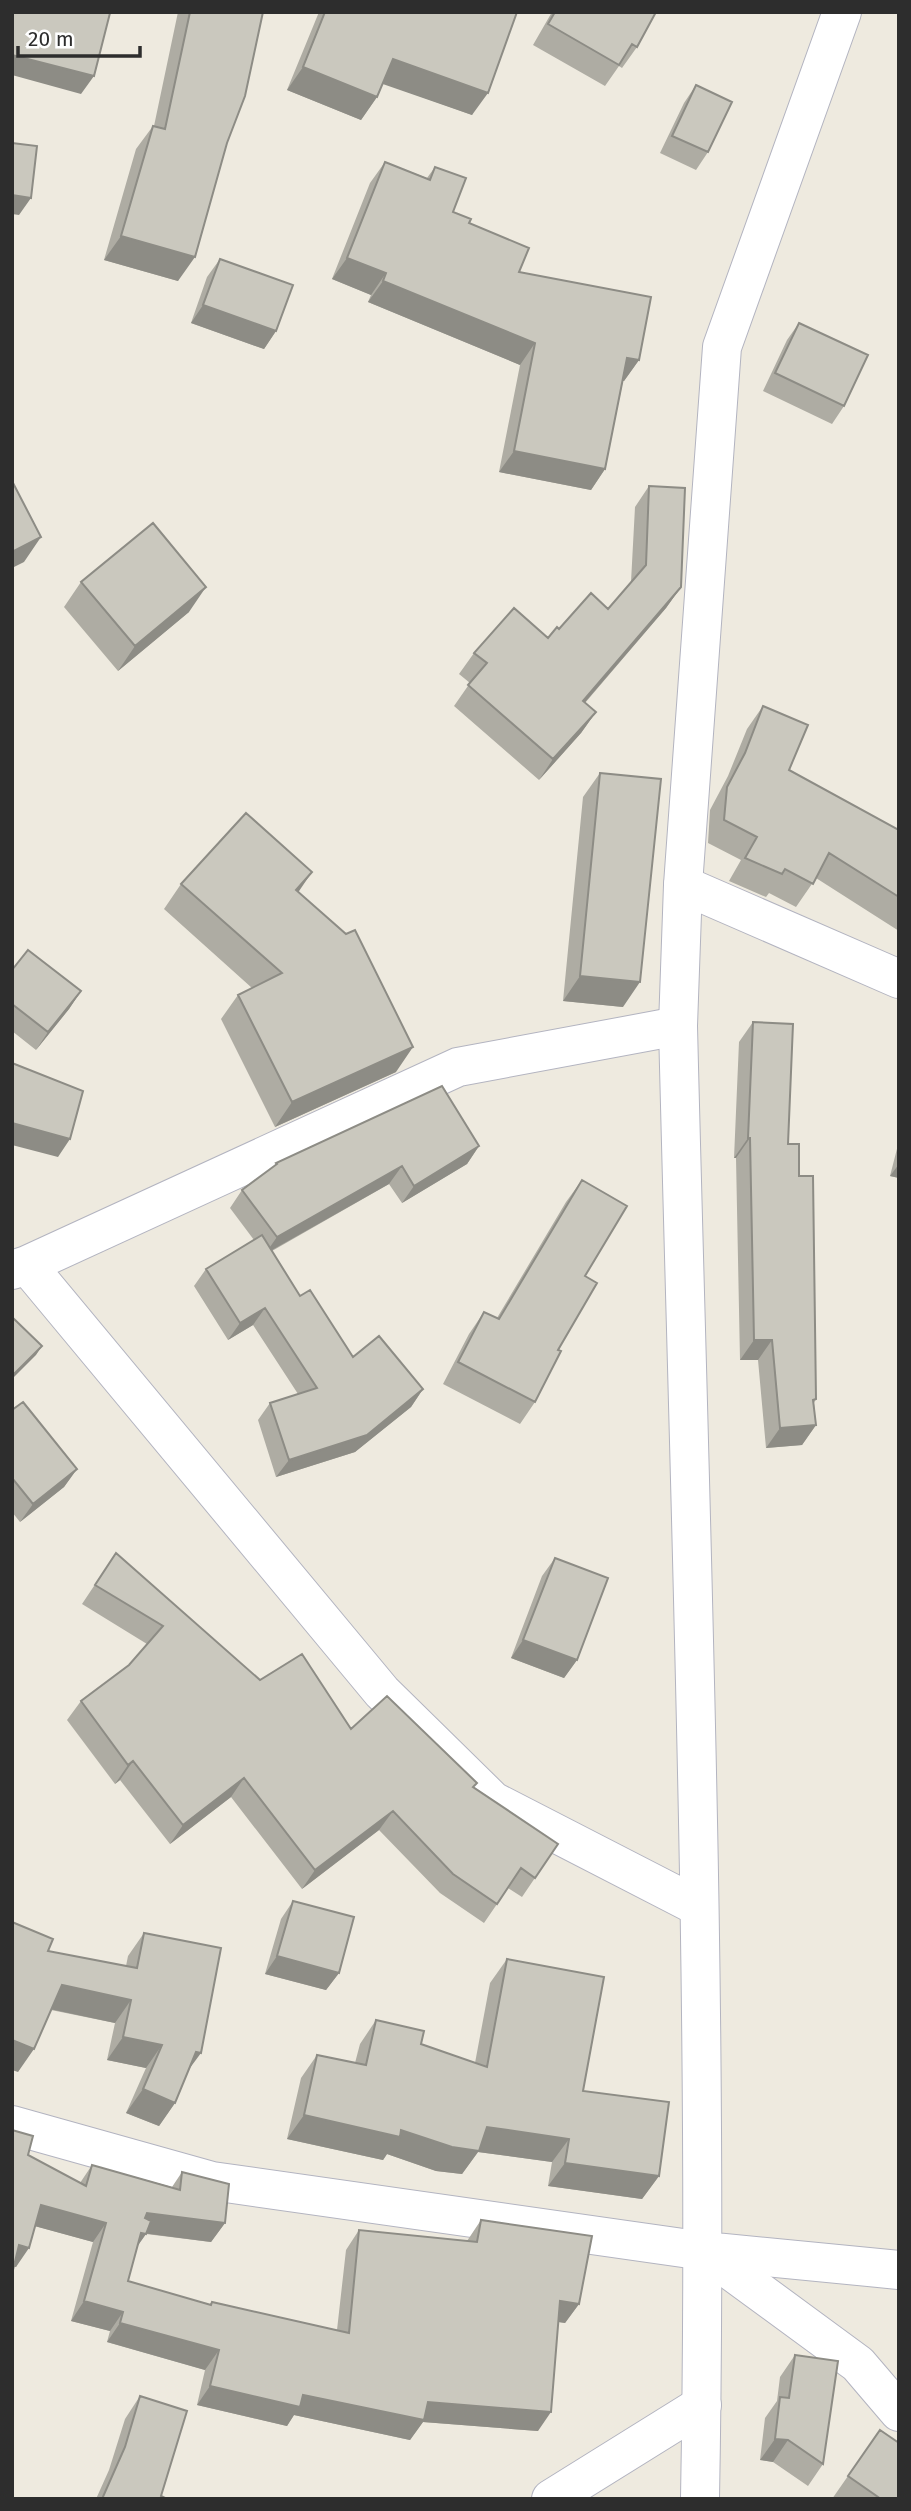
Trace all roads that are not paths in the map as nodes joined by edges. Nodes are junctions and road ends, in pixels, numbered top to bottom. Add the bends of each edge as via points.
1 (842, 12) edge
2 (682, 885) junction
3 (899, 979) edge
4 (678, 1026) junction
5 (19, 1268) edge
6 (699, 1907) junction
7 (12, 2125) edge
8 (704, 2251) junction
9 (899, 2270) edge
10 (702, 2405) junction
11 (899, 2412) edge
12 (551, 2499) edge
13 (700, 2499) edge

1 - 2 street via 723,346
2 - 3 street
2 - 4 street
4 - 5 street via 458,1067
4 - 6 street
5 - 6 street via 382,1692 493,1801
6 - 8 street
7 - 8 street via 212,2181
8 - 9 street
8 - 10 street
8 - 11 street via 859,2364
10 - 12 street
10 - 13 street

